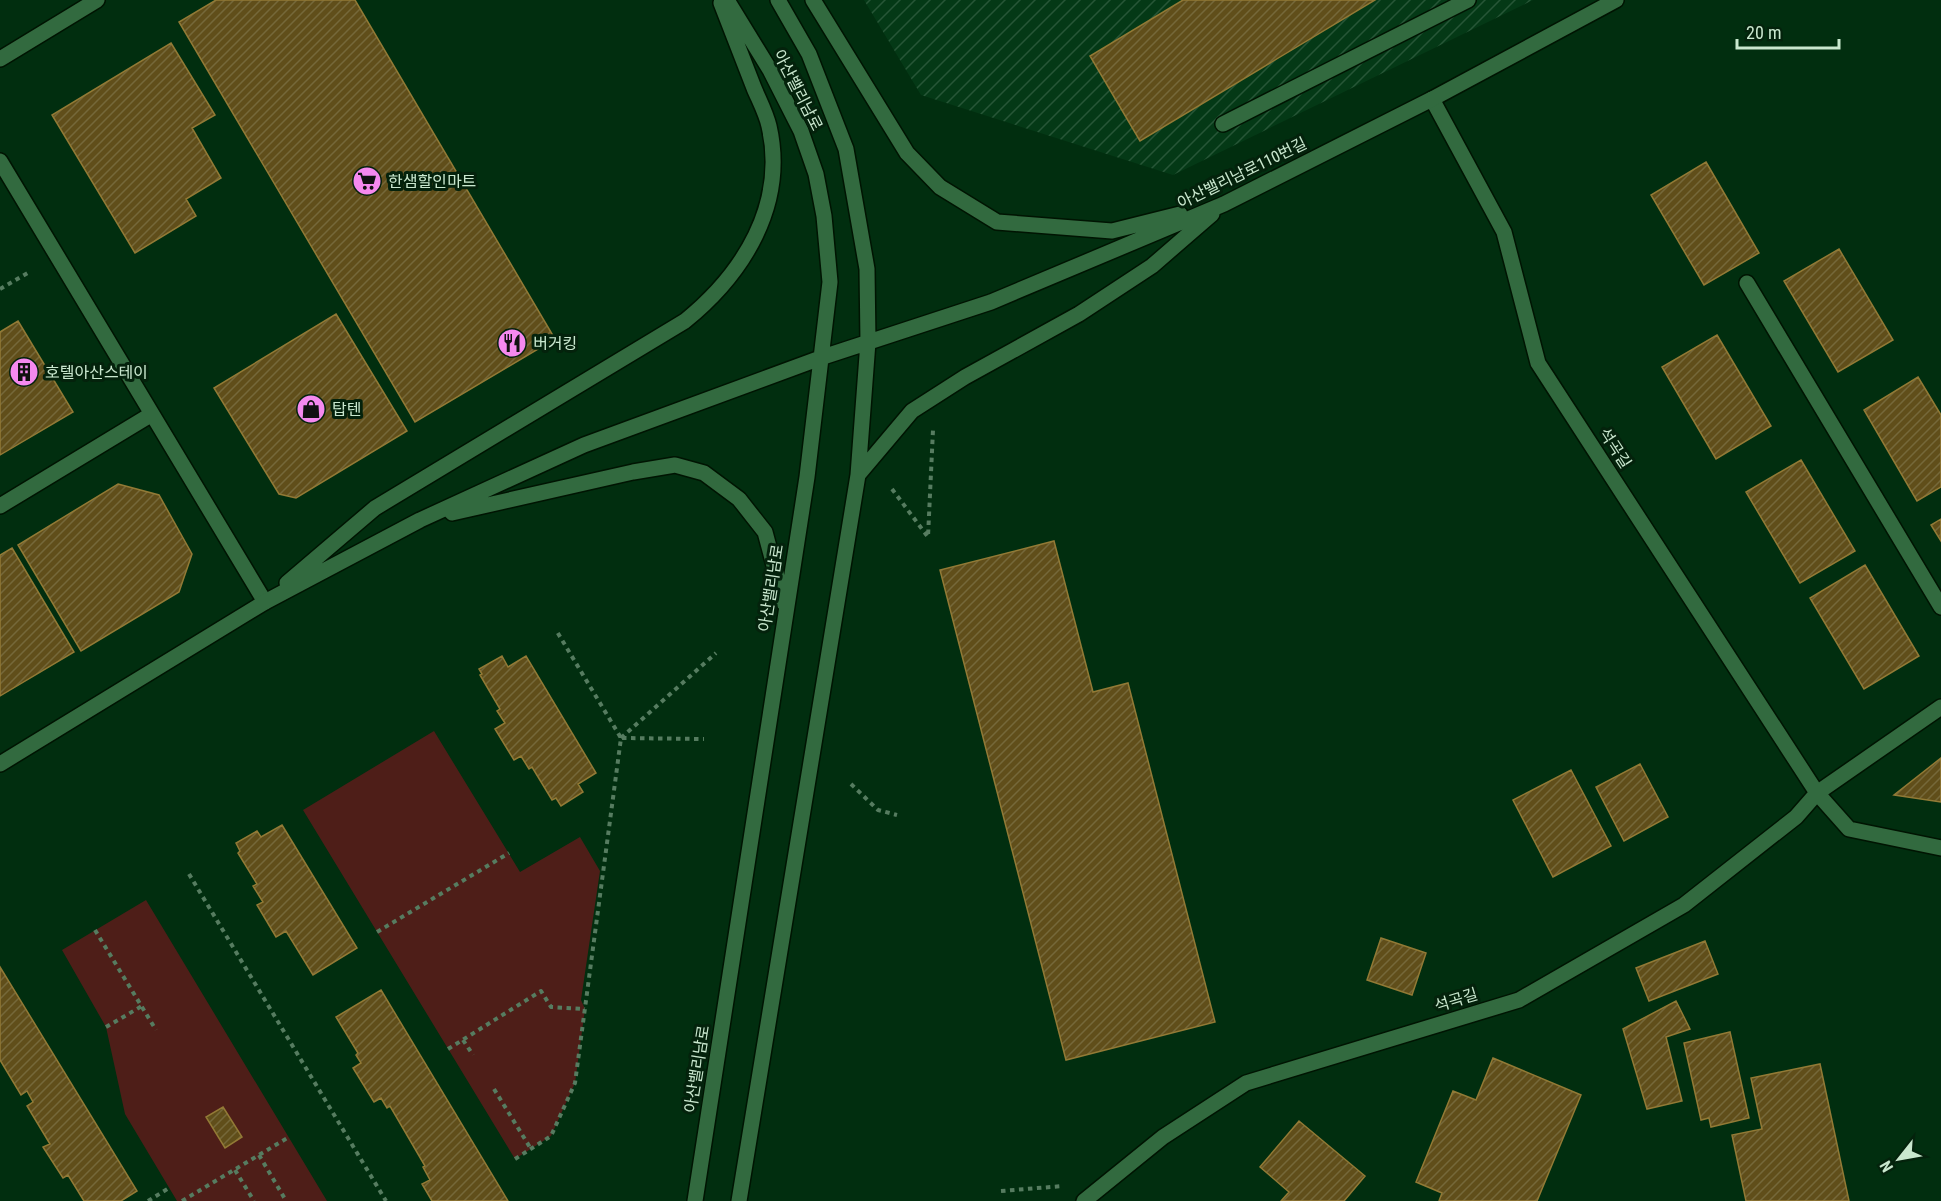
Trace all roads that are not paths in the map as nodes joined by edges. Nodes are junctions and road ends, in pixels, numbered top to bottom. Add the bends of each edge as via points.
1 (97, 0) edge
2 (719, 0) edge
3 (727, 0) edge
4 (778, 0) edge
5 (813, 0) edge
6 (1468, 0) edge
7 (1616, 0) edge
8 (0, 58) edge
9 (1432, 99) junction
10 (1223, 124) dead end
11 (0, 161) edge
12 (1224, 204) junction
13 (1747, 283) dead end
14 (868, 342) junction
15 (823, 357) junction
16 (152, 414) junction
17 (858, 475) junction
18 (0, 506) edge
19 (420, 520) junction
20 (265, 602) junction
21 (1941, 607) edge
22 (786, 610) junction
23 (1941, 707) edge
24 (0, 764) edge
25 (1817, 793) junction
26 (1941, 848) edge
27 (695, 1201) edge
28 (739, 1201) edge
29 (1084, 1201) edge

1 - 8 street
2 - 20 street via 769,126 772,154 771,185 762,216 751,249 738,268 713,298 685,321 375,508
3 - 15 street, 아산밸리남로 via 770,70 801,131 816,174 830,282
4 - 14 street, 아산밸리남로 via 809,54 846,148 867,269
5 - 12 street via 907,153 940,187 997,222 1112,231
6 - 10 street
7 - 9 street, 아산밸리남로110번길
9 - 12 street, 아산밸리남로110번길
9 - 25 street, 석곡길 via 1504,232 1538,363
11 - 16 street
12 - 14 street, 아산밸리남로110번길 via 991,302
12 - 17 street via 1152,266 1098,302 912,411
13 - 21 street
14 - 15 street, 아산밸리남로110번길
14 - 17 street, 아산밸리남로
15 - 19 street, 아산밸리남로110번길 via 584,445
15 - 22 street, 아산밸리남로
16 - 18 street
16 - 20 street
17 - 28 street, 아산밸리남로
19 - 20 street
19 - 22 street via 675,465 704,473 739,499 765,532
20 - 24 street
22 - 27 street, 아산밸리남로
23 - 25 street, 석곡길
25 - 26 street, 석곡길 via 1849,829
25 - 29 street, 석곡길 via 1796,817 1684,905 1519,1000 1246,1083 1163,1137

